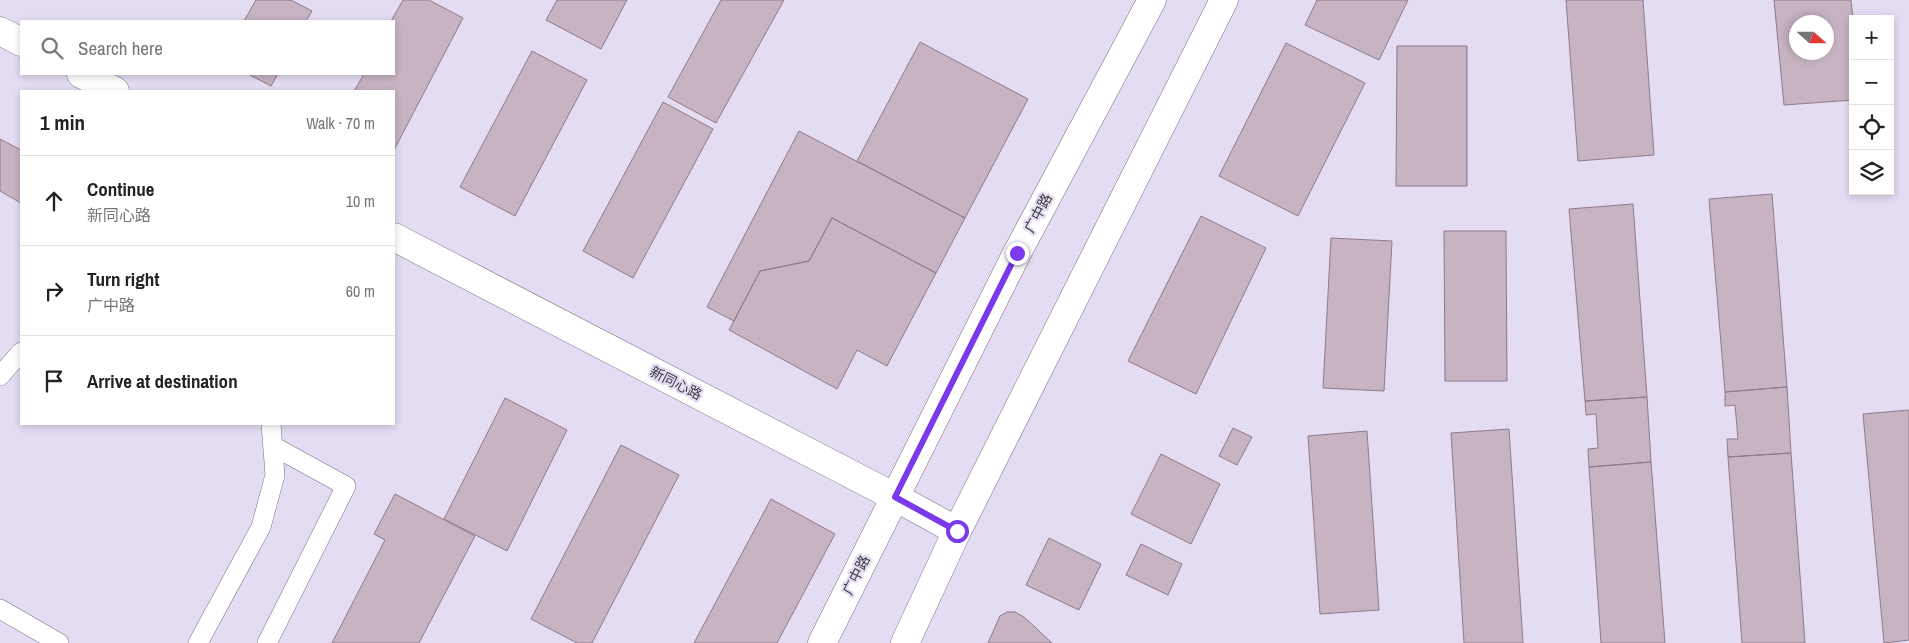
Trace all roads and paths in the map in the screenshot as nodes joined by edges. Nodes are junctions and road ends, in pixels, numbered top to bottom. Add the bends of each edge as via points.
1 (1152, 0) edge
2 (1224, 0) edge
3 (0, 31) edge
4 (20, 41) edge
5 (83, 75) edge
6 (113, 90) edge
7 (395, 238) edge
8 (20, 353) edge
9 (0, 376) edge
10 (272, 425) edge
11 (273, 446) junction
12 (895, 497) junction
13 (957, 531) junction
14 (0, 609) edge
15 (60, 643) edge
16 (198, 643) edge
17 (267, 643) edge
18 (822, 643) edge
19 (905, 643) edge

1 - 12 main road, 广中路 via 1017,253
2 - 13 main road
3 - 4 main road
5 - 6 main road
7 - 12 main road, 新同心路
8 - 9 lane
10 - 11 lane
11 - 16 lane via 275,475 261,527
11 - 17 lane via 346,486
12 - 13 main road, 新同心路
12 - 18 main road, 广中路
13 - 19 main road
14 - 15 lane

